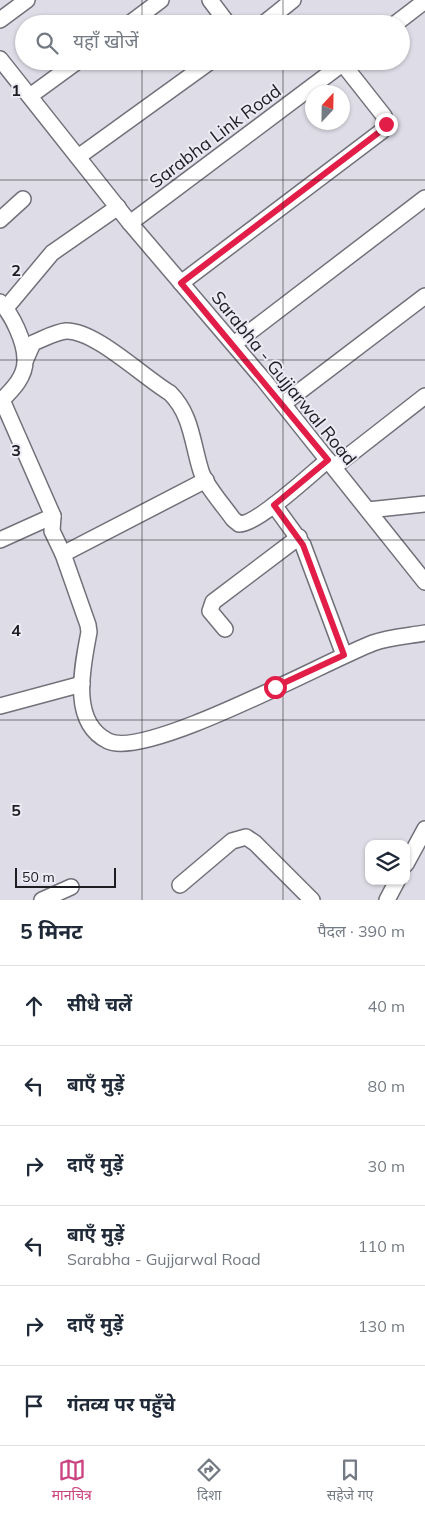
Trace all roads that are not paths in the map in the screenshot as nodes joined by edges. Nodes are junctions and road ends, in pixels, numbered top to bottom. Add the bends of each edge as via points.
1 (27, 0) edge
2 (161, 0) edge
3 (210, 0) edge
4 (293, 0) edge
5 (425, 1) edge
6 (141, 15) edge
7 (221, 15) edge
8 (275, 15) edge
9 (407, 15) edge
10 (0, 20) edge
11 (0, 59) edge
12 (66, 70) edge
13 (199, 70) edge
14 (334, 70) edge
15 (351, 70) edge
16 (30, 96) junction
17 (78, 157) junction
18 (425, 198) edge
19 (22, 199) dead end
20 (118, 207) junction
21 (0, 220) edge
22 (130, 222) junction
23 (181, 283) junction
24 (425, 296) edge
25 (3, 305) edge
26 (234, 344) junction
27 (26, 359) junction
28 (425, 396) edge
29 (1, 400) edge
30 (284, 404) junction
31 (331, 464) junction
32 (206, 480) junction
33 (425, 504) edge
34 (274, 505) junction
35 (368, 510) junction
36 (54, 516) junction
37 (299, 537) junction
38 (0, 540) edge
39 (63, 554) junction
40 (424, 580) edge
41 (225, 629) dead end
42 (425, 633) edge
43 (344, 655) junction
44 (82, 684) junction
45 (0, 706) edge
46 (425, 829) edge
47 (410, 857) edge
48 (180, 885) dead end
49 (395, 885) edge
50 (71, 887) dead end
51 (42, 900) edge
52 (312, 900) edge
53 (387, 900) edge

1 - 10 street
2 - 6 street
3 - 7 street
4 - 8 street
5 - 9 street
11 - 16 street, Sarabha - Gujjarwal Road
12 - 16 street
13 - 17 street
14 - 22 street, Sarabha Link Road
15 - 23 street via 384,116 386,124 382,130
16 - 17 street, Sarabha - Gujjarwal Road
17 - 20 street, Sarabha - Gujjarwal Road
18 - 26 street
19 - 21 street
20 - 22 street, Sarabha - Gujjarwal Road
20 - 25 street via 52,252
22 - 23 street, Sarabha - Gujjarwal Road
23 - 26 street, Sarabha - Gujjarwal Road
24 - 30 street
25 - 27 street via 16,326
26 - 30 street, Sarabha - Gujjarwal Road
27 - 29 street via 15,387
27 - 32 street via 33,343 64,331 78,332 98,342 178,401 194,437 201,472
28 - 31 street
29 - 36 street
30 - 31 street, Sarabha - Gujjarwal Road
31 - 34 street
31 - 35 street, Sarabha - Gujjarwal Road
32 - 34 street via 239,524 247,523
32 - 39 street
33 - 35 street
34 - 37 street
35 - 40 street, Sarabha - Gujjarwal Road
36 - 38 street
36 - 39 street via 52,531
37 - 41 street via 213,602 210,611
37 - 43 street
39 - 44 street via 89,632
42 - 43 street via 376,642
43 - 44 street via 183,729 164,736 122,743 110,742 93,729 87,719
44 - 45 street
46 - 47 street
48 - 52 street via 232,841 246,837
49 - 53 street
50 - 51 street

